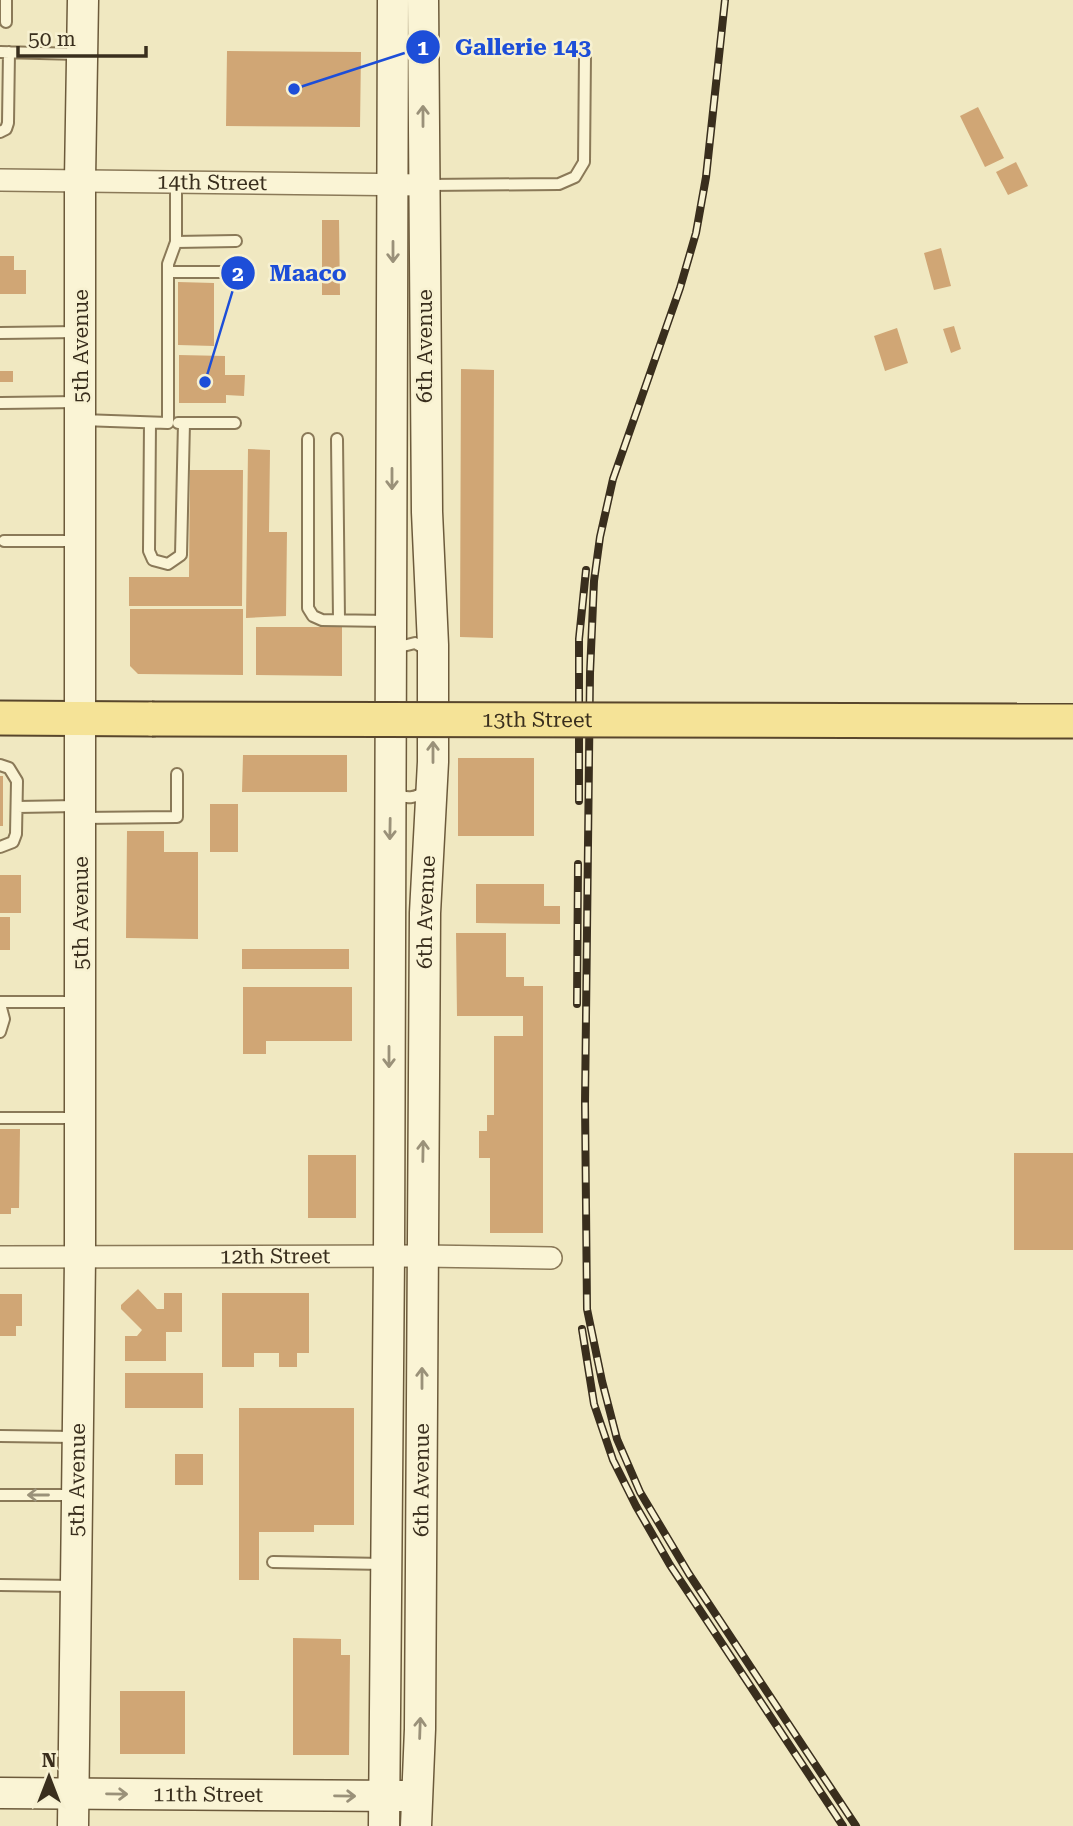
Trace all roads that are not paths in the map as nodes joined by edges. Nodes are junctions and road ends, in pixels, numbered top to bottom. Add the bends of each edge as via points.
1 (6, 0) edge
2 (83, 0) edge
3 (393, 0) edge
4 (423, 0) edge
5 (6, 22) dead end
6 (5, 52) edge
7 (82, 54) junction
8 (585, 55) dead end
9 (0, 132) edge
10 (80, 179) junction
11 (0, 180) edge
12 (176, 181) junction
13 (393, 184) junction
14 (424, 184) junction
15 (236, 241) dead end
16 (176, 242) junction
17 (168, 272) junction
18 (237, 272) dead end
19 (81, 332) junction
20 (0, 333) edge
21 (1, 403) edge
22 (81, 411) junction
23 (150, 423) junction
24 (234, 423) dead end
25 (168, 424) junction
26 (184, 424) junction
27 (308, 439) dead end
28 (337, 439) dead end
29 (4, 541) dead end
30 (81, 541) junction
31 (338, 621) junction
32 (391, 621) junction
33 (433, 656) junction
34 (391, 657) junction
35 (0, 718) edge
36 (81, 718) junction
37 (1073, 721) edge
38 (0, 765) edge
39 (177, 774) dead end
40 (391, 784) junction
41 (432, 786) junction
42 (17, 807) junction
43 (81, 812) junction
44 (0, 847) edge
45 (80, 1002) junction
46 (0, 1003) edge
47 (0, 1032) edge
48 (0, 1118) edge
49 (80, 1118) junction
50 (389, 1256) junction
51 (422, 1256) junction
52 (0, 1257) edge
53 (80, 1258) junction
54 (551, 1258) dead end
55 (0, 1436) edge
56 (78, 1437) junction
57 (0, 1495) edge
58 (77, 1495) junction
59 (273, 1562) dead end
60 (387, 1564) junction
61 (0, 1585) edge
62 (76, 1586) junction
63 (0, 1793) edge
64 (73, 1793) junction
65 (384, 1796) junction
66 (416, 1796) junction
67 (73, 1826) edge
68 (384, 1826) edge
69 (416, 1826) edge

1 - 5 lane
2 - 7 street, 5th Avenue
3 - 13 street, 6th Avenue
14 -> 4 street, 6th Avenue
6 - 7 lane
6 - 9 lane via 8,123
7 - 10 street, 5th Avenue
8 - 14 lane via 584,162 575,177 559,184
10 - 11 street, 14th Street
10 - 12 street, 14th Street
10 - 19 street, 5th Avenue
12 - 13 street, 14th Street
12 - 16 lane
13 - 14 street, 14th Street
13 -> 32 street, 6th Avenue
14 - 33 street, 6th Avenue via 427,537
15 - 16 lane
16 - 17 lane
17 - 18 lane
17 - 25 lane
19 - 20 lane
19 - 22 street, 5th Avenue
21 - 22 lane
22 - 23 lane
22 - 30 street, 5th Avenue
23 - 25 lane
23 - 26 lane via 149,551 153,560 168,564 181,555
24 - 26 lane
25 - 26 lane
27 - 31 lane via 308,608 322,620
28 - 31 lane
29 - 30 lane
30 - 36 street, 5th Avenue
31 - 32 lane
32 - 34 street, 6th Avenue
33 - 34 lane via 415,643 399,647
41 -> 33 street, 6th Avenue
34 - 40 street, 6th Avenue
35 - 36 main road, 13th Street
36 - 37 main road, 13th Street, bridge
36 - 43 street, 5th Avenue
38 - 42 lane via 14,772
39 - 43 lane via 177,817
40 - 41 lane via 405,798
40 -> 50 street, 6th Avenue
51 -> 41 street, 6th Avenue via 425,914
42 - 43 lane
42 - 44 lane via 13,842
43 - 45 street, 5th Avenue
45 - 46 lane
45 - 49 street, 5th Avenue
46 - 47 lane via 4,1019
48 - 49 lane
49 - 53 street, 5th Avenue
50 - 51 street, 12th Street
50 - 53 street, 12th Street
50 - 60 street, 6th Avenue
51 - 54 street, 12th Street
66 -> 51 street, 6th Avenue
52 - 53 street, 12th Street
53 - 56 street, 5th Avenue
55 - 56 lane
56 - 58 street, 5th Avenue
58 -> 57 lane
58 - 62 street, 5th Avenue
59 - 60 lane
60 - 65 street, 6th Avenue
61 - 62 lane
62 - 64 street, 5th Avenue
63 - 64 street, 11th Street
64 -> 65 street, 11th Street
64 - 67 street, 5th Avenue
65 - 66 street, 11th Street
65 - 68 street, 6th Avenue
66 - 69 street, 6th Avenue

